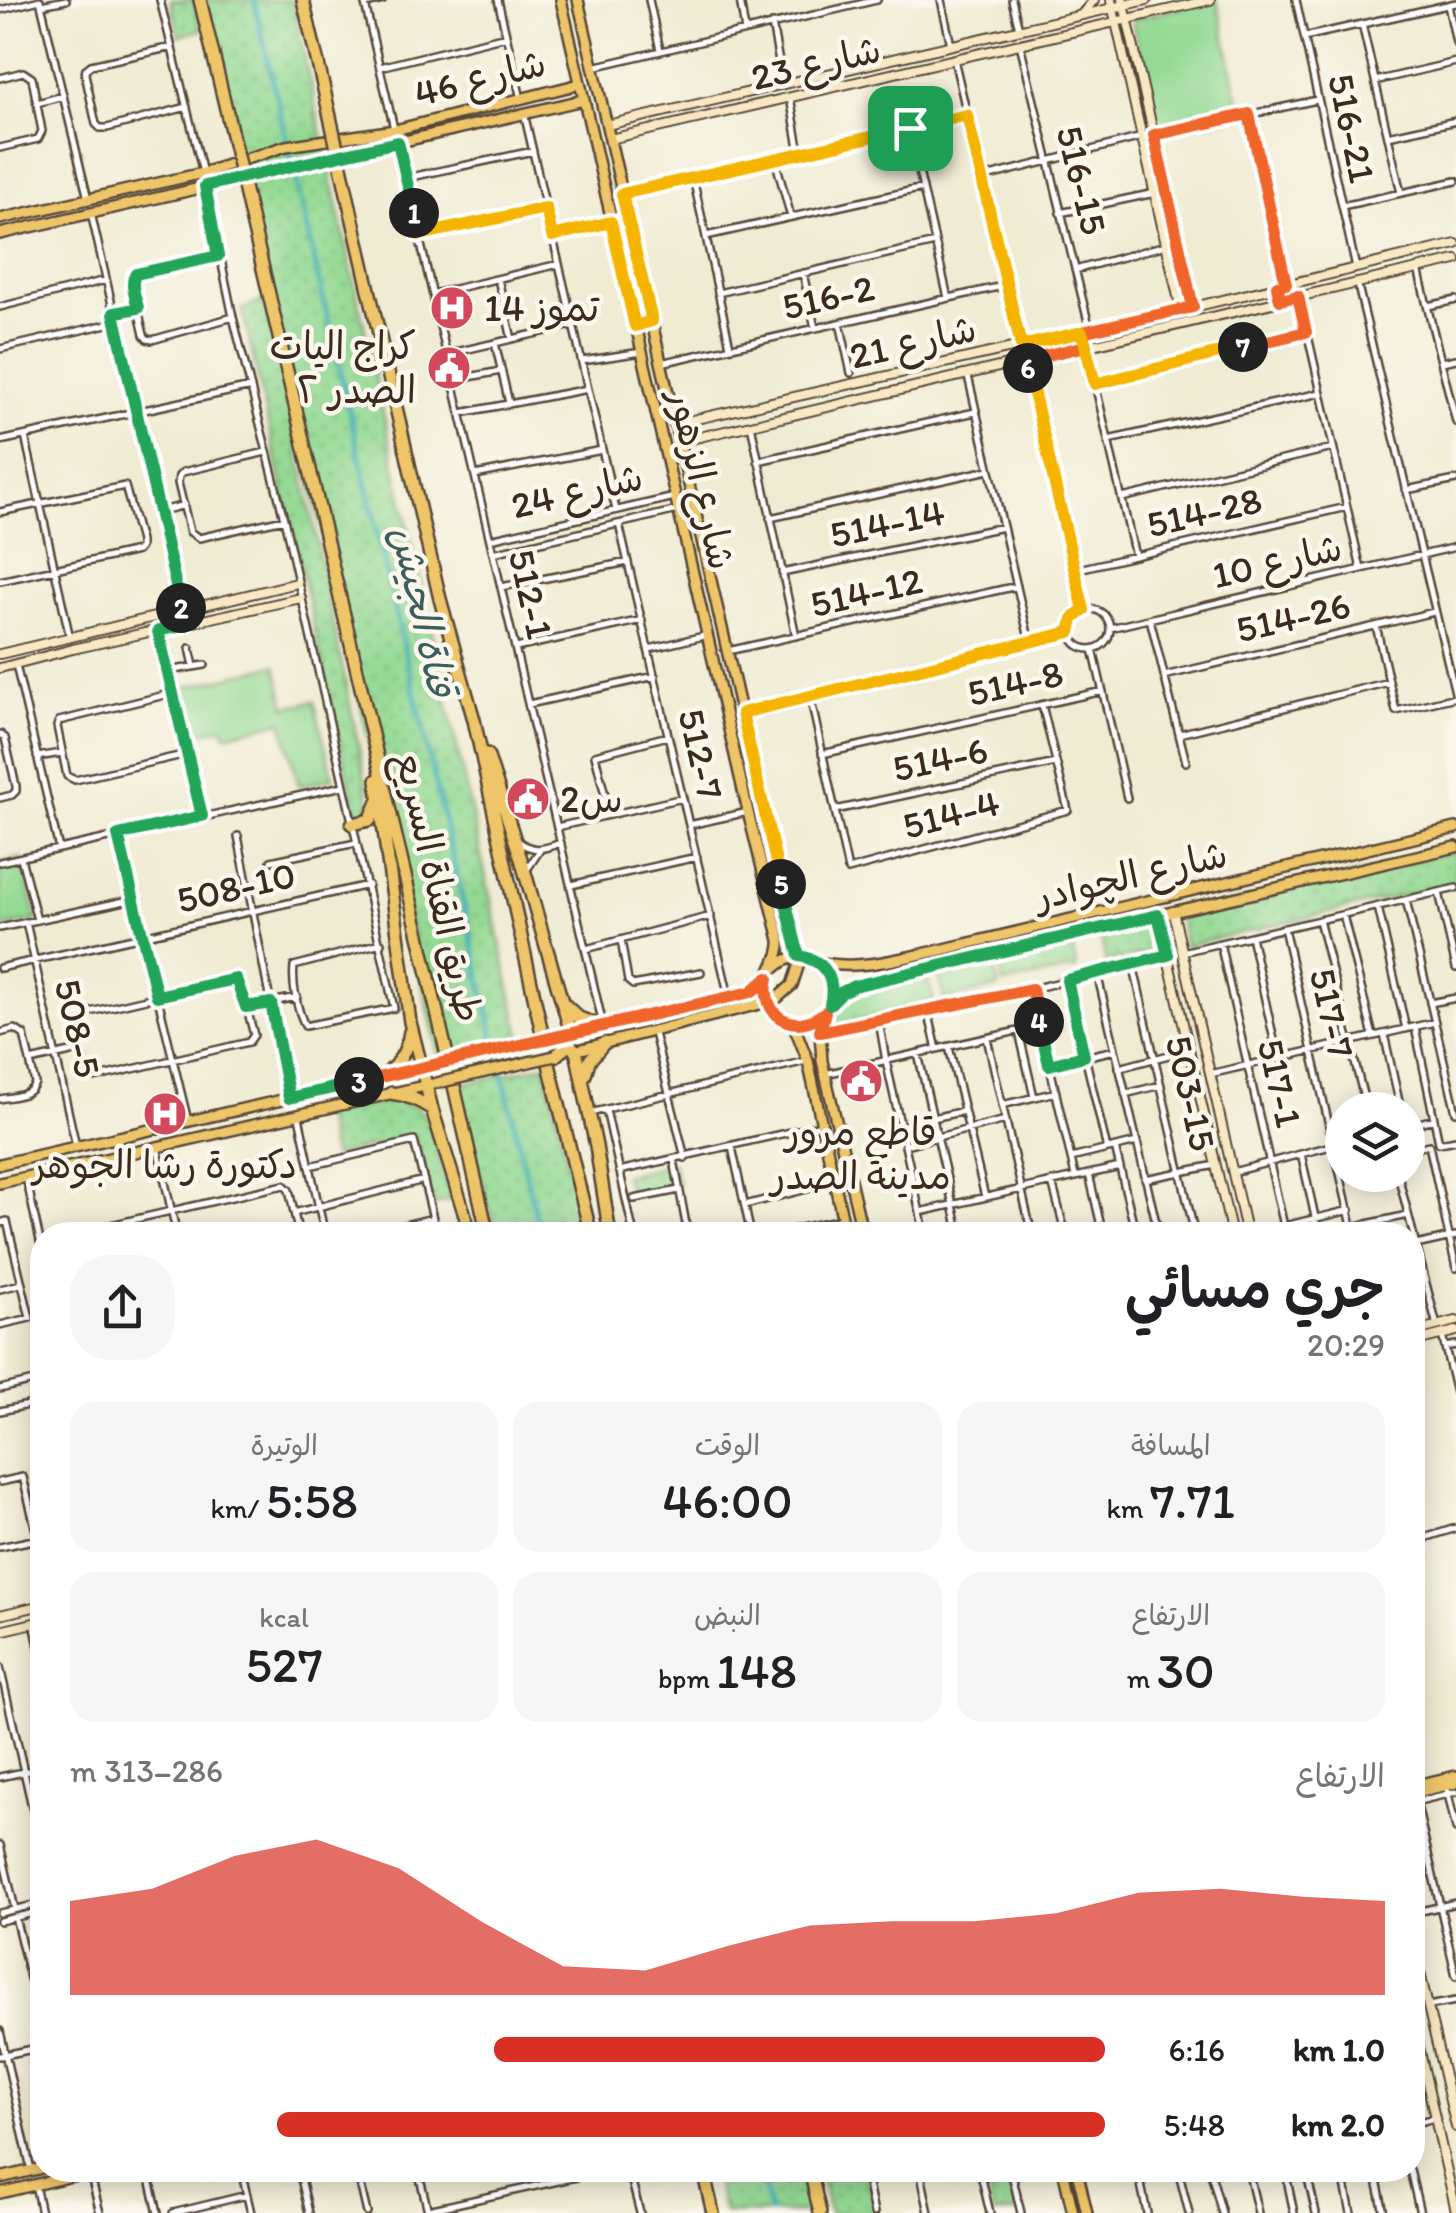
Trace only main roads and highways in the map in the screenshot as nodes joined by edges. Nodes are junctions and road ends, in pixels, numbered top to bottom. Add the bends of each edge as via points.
1 (200, 0) edge
2 (303, 0) edge
3 (560, 0) edge
4 (578, 0) edge
5 (582, 20) junction
6 (566, 24) junction
7 (586, 37) junction
8 (570, 40) junction
9 (580, 84) junction
10 (583, 100) junction
11 (189, 176) junction
12 (193, 189) junction
13 (88, 199) junction
14 (91, 213) junction
15 (0, 220) edge
16 (0, 234) edge
17 (652, 321) junction
18 (635, 326) junction
19 (474, 720) junction
20 (376, 746) junction
21 (380, 798) junction
22 (1456, 828) edge
23 (385, 843) junction
24 (1456, 847) edge
25 (777, 864) junction
26 (762, 866) junction
27 (799, 956) junction
28 (819, 963) junction
29 (770, 974) junction
30 (562, 1002) junction
31 (768, 1002) junction
32 (827, 1008) junction
33 (410, 1022) junction
34 (792, 1023) junction
35 (601, 1025) junction
36 (547, 1035) junction
37 (569, 1043) junction
38 (604, 1043) junction
39 (444, 1060) junction
40 (552, 1060) junction
41 (384, 1076) junction
42 (426, 1077) junction
43 (450, 1084) junction
44 (585, 1084) junction
45 (391, 1094) junction
46 (432, 1109) junction
47 (0, 1164) edge
48 (0, 1184) edge
49 (466, 1222) edge
50 (485, 1222) edge
51 (587, 1222) edge
52 (608, 1222) edge
53 (843, 1222) edge
54 (860, 1222) edge
55 (1451, 1785) edge
56 (1425, 1793) edge
57 (30, 2171) edge
58 (0, 2178) edge
59 (43, 2182) edge
60 (706, 2182) edge
61 (813, 2182) edge
62 (1066, 2182) edge
63 (1080, 2182) edge
64 (0, 2193) edge
65 (713, 2213) edge
66 (820, 2213) edge
67 (1073, 2213) edge
68 (1087, 2213) edge

1 - 20 highway, طريق القناة السريع, bridge
2 - 19 highway, طريق القناة السريع, bridge via 440,599
3 - 6 main road, شارع الزهور
4 - 5 main road, شارع الزهور
5 - 6 main road via 577,28
5 - 7 main road, شارع الزهور
6 - 8 main road, شارع الزهور
7 - 8 main road via 577,32
7 - 17 main road, شارع الزهور
8 - 9 main road, شارع الزهور
9 - 10 main road, شارع الزهور
9 - 11 main road, شارع 46, bridge via 394,130 286,146
10 - 12 main road, شارع 46, bridge
10 - 18 main road, شارع الزهور
11 - 12 main road
11 - 13 main road, شارع 46
12 - 14 main road, شارع 46
13 - 14 main road
13 - 15 main road, شارع 46
14 - 16 main road, شارع 46
17 - 18 main road
17 - 25 main road, شارع الزهور
18 - 26 main road, شارع الزهور
19 - 30 highway
19 - 36 highway, طريق القناة السريع
20 - 21 highway
20 - 39 highway, طريق القناة السريع
21 - 23 highway
21 - 23 highway via 370,820 357,824
22 - 28 main road, شارع الچوادر via 897,960
23 - 33 highway
24 - 32 main road, شارع الچوادر via 854,986
25 - 26 main road
25 - 27 main road, شارع الزهور
26 - 29 main road, شارع الزهور via 780,947
27 - 28 main road, شارع الچوادر
27 - 29 main road
27 - 31 main road via 792,985
28 - 32 main road via 832,982
29 - 31 main road, شارع الزهور
29 - 35 main road via 751,992
30 - 35 highway via 579,1018
30 - 37 highway
31 - 34 main road
31 - 38 main road
32 - 34 main road, شارع الچوادر via 810,1022
32 - 54 main road via 822,1061
33 - 41 highway via 407,1047
33 - 42 highway
34 - 53 main road via 808,1061
35 - 37 main road
36 - 37 highway
36 - 39 main road, bridge
37 - 38 main road
37 - 40 highway
37 - 44 highway
38 - 44 highway via 588,1061
39 - 42 highway
40 - 43 main road, bridge
40 - 51 highway
41 - 42 main road
41 - 47 main road
42 - 43 highway
42 - 45 main road
42 - 46 highway
43 - 50 highway
44 - 52 highway
45 - 46 highway
45 - 48 main road
46 - 49 highway
55 - 56 main road
57 - 58 main road
59 - 64 main road
60 - 65 highway
61 - 66 highway
62 - 67 main road
63 - 68 main road

